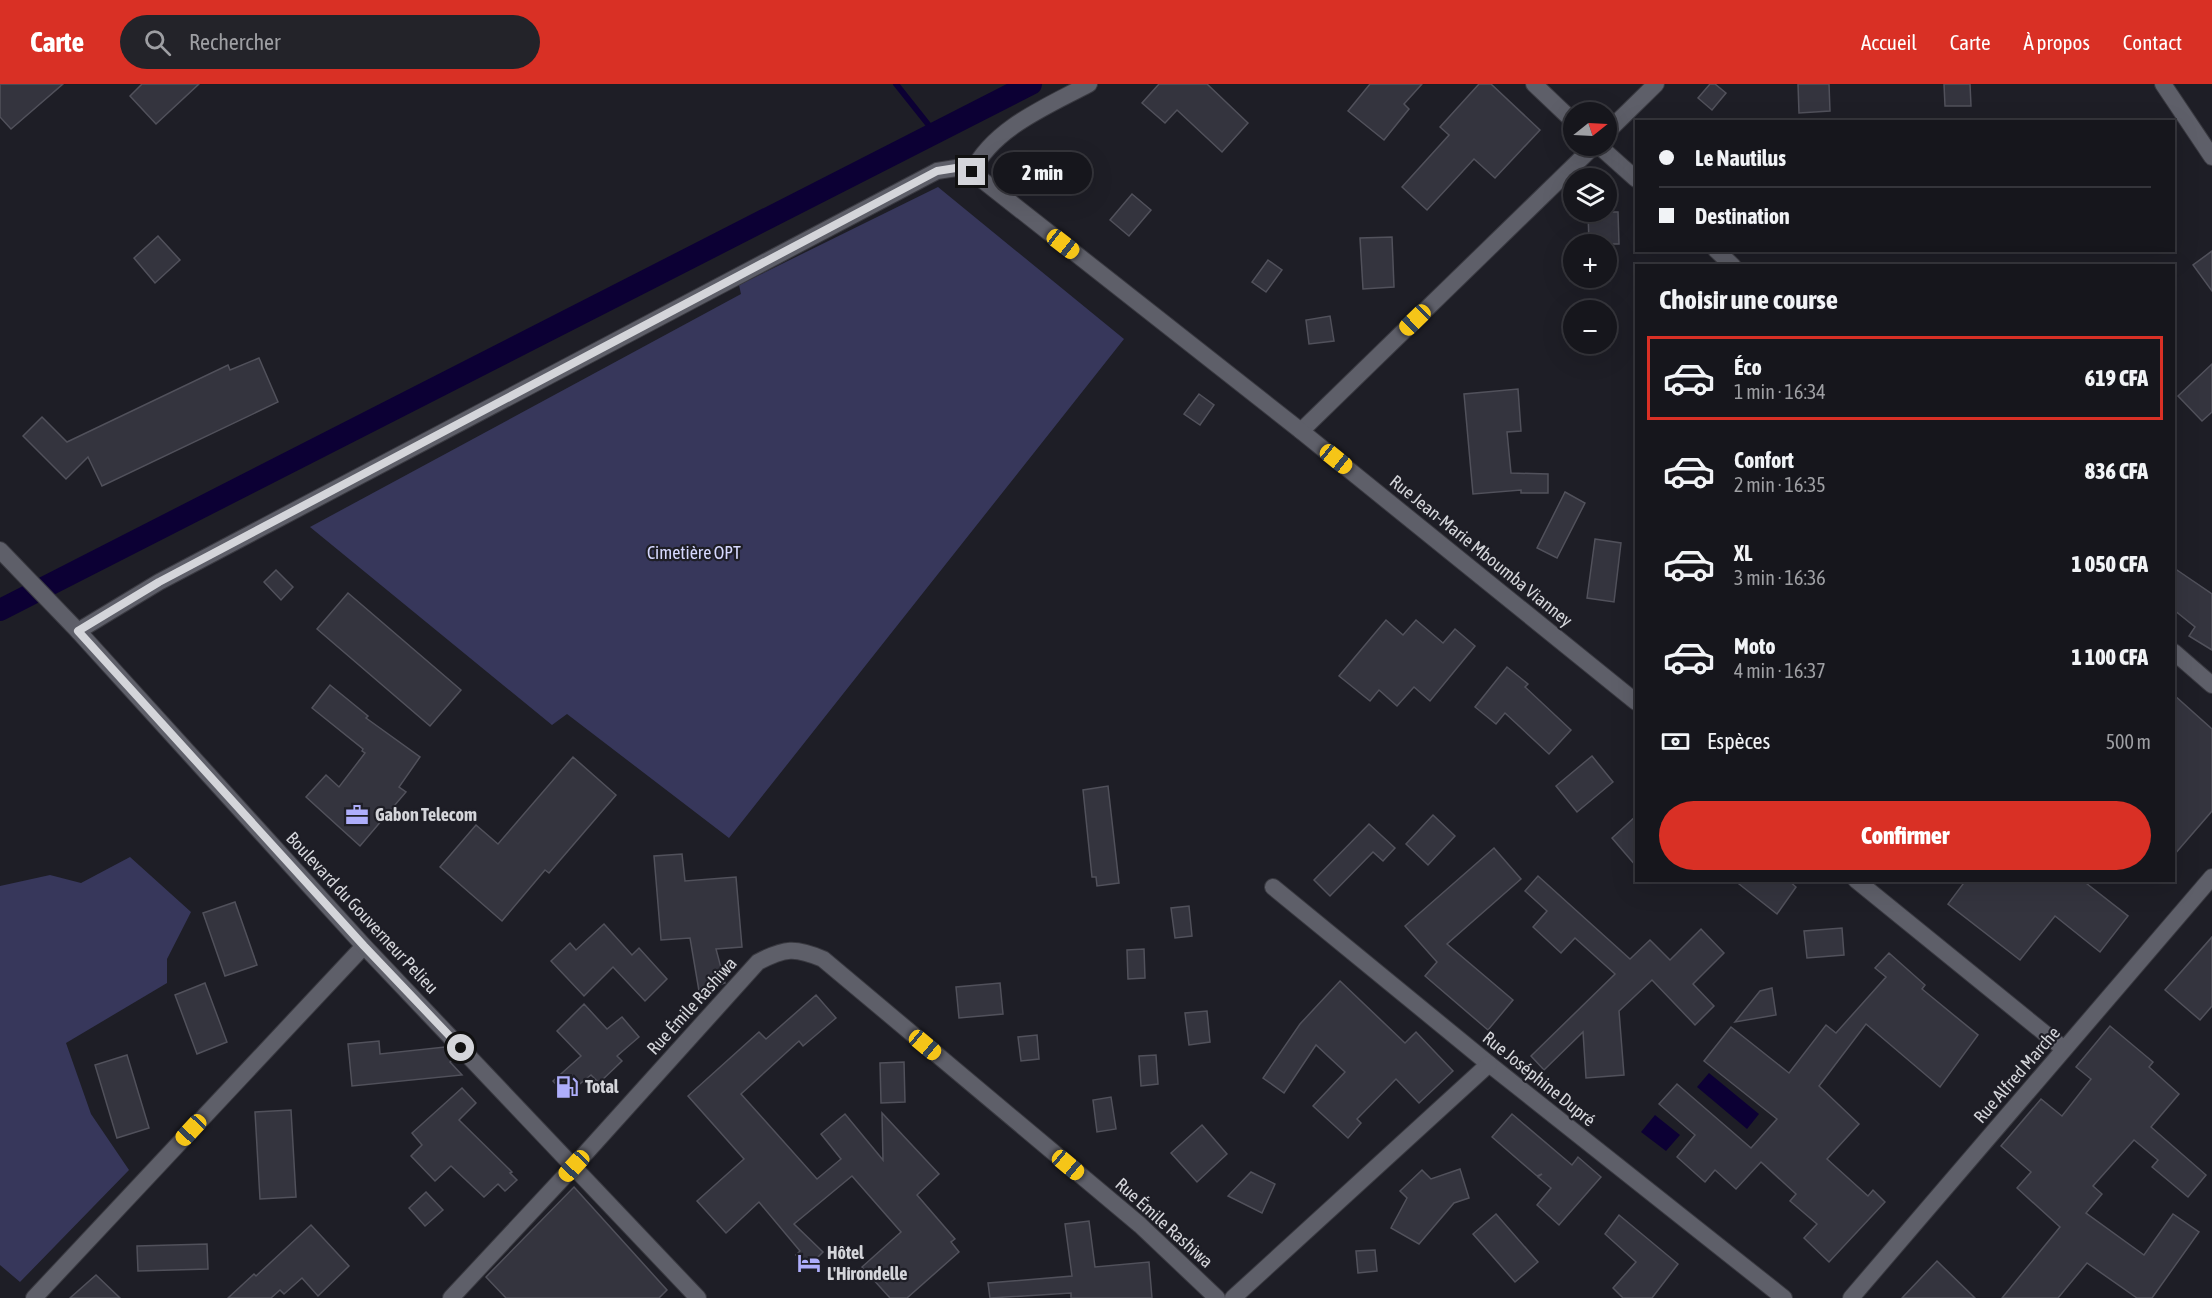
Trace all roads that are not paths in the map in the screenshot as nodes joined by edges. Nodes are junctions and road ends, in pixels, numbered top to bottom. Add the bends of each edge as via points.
1 (1089, 84) edge
2 (1534, 84) edge
3 (1656, 84) edge
4 (2163, 84) edge
5 (1563, 112) edge
6 (1617, 122) edge
7 (1584, 156) edge
8 (1610, 156) edge
9 (2212, 157) edge
10 (972, 172) junction
11 (1635, 178) edge
12 (1718, 252) edge
13 (1730, 264) edge
14 (1301, 430) junction
15 (0, 550) edge
16 (78, 631) junction
17 (2175, 653) edge
18 (2212, 685) edge
19 (1635, 701) edge
20 (2212, 877) edge
21 (1858, 882) edge
22 (1273, 887) dead end
23 (364, 946) junction
24 (2064, 1049) junction
25 (1489, 1064) junction
26 (574, 1166) junction
27 (34, 1298) edge
28 (451, 1298) edge
29 (698, 1298) edge
30 (1217, 1298) edge
31 (1233, 1298) edge
32 (1784, 1298) edge
33 (1851, 1298) edge

1 - 10 street via 1005,132 980,157
2 - 5 street
3 - 6 street
4 - 9 street
7 - 14 street
8 - 11 street
10 - 14 street, Rue Jean-Marie Mboumba Vianney
10 - 16 street via 956,168 937,171 159,582
12 - 13 street
14 - 19 street, Rue Jean-Marie Mboumba Vianney
15 - 16 street, Boulevard du Gouverneur Pelieu
16 - 23 street, Boulevard du Gouverneur Pelieu
17 - 18 street
20 - 24 street, Rue Alfred Marche
21 - 24 street
22 - 25 street, Rue Joséphine Dupré
23 - 26 street, Boulevard du Gouverneur Pelieu
23 - 27 street
24 - 33 street, Rue Alfred Marche
25 - 31 street
25 - 32 street, Rue Joséphine Dupré
26 - 28 street, Rue Émile Rashiwa
26 - 29 street, Boulevard du Gouverneur Pelieu
26 - 30 street, Rue Émile Rashiwa via 758,962 778,952 801,950 823,959 1140,1225

